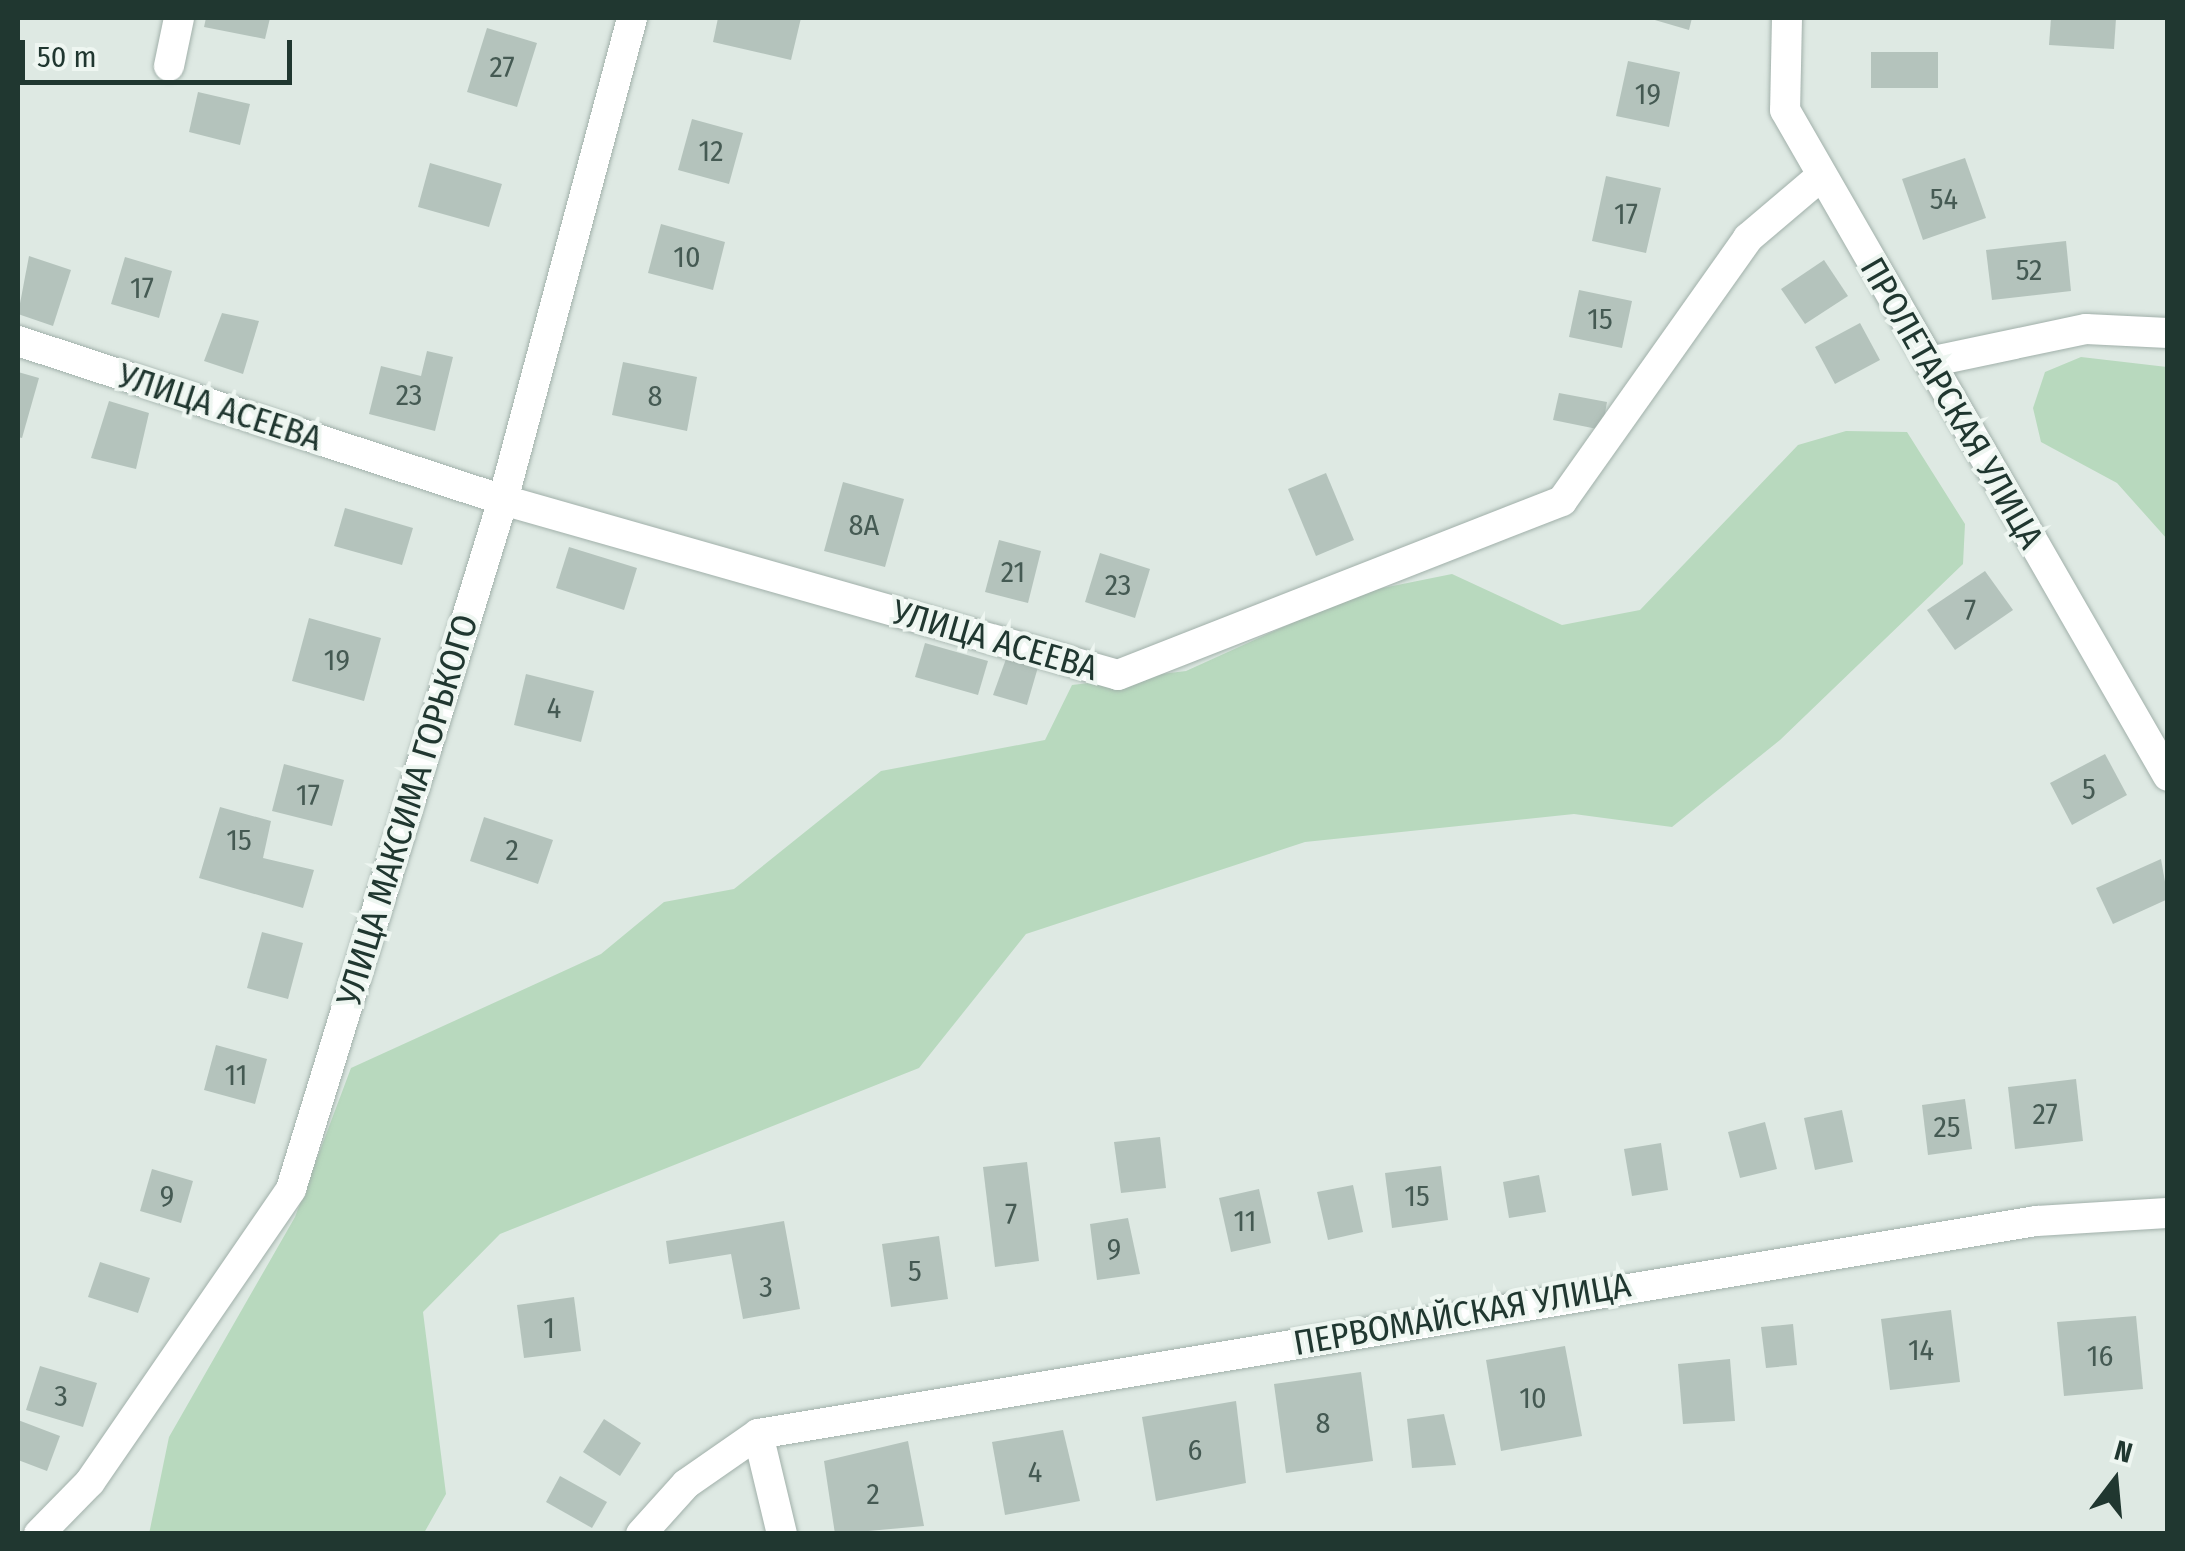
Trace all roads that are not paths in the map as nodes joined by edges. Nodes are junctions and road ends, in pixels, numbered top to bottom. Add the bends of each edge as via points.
1 (179, 18) edge
2 (632, 18) edge
3 (1786, 18) edge
4 (169, 66) dead end
5 (1821, 176) junction
6 (2168, 333) edge
7 (18, 341) edge
8 (1928, 362) junction
9 (502, 500) junction
10 (2168, 776) edge
11 (2168, 1213) edge
12 (758, 1434) junction
13 (39, 1534) edge
14 (641, 1534) edge
15 (782, 1534) edge

1 - 4 street
2 - 9 street, УЛИЦА МАКСИМА ГОРЬКОГО
3 - 5 street, ПРОЛЕТАРСКАЯ УЛИЦА via 1784,110
5 - 8 street, ПРОЛЕТАРСКАЯ УЛИЦА
5 - 9 street, УЛИЦА АСЕЕВА via 1748,238 1562,501 1118,676
6 - 8 street via 2086,329
7 - 9 street, УЛИЦА АСЕЕВА
8 - 10 street, ПРОЛЕТАРСКАЯ УЛИЦА
9 - 13 street, УЛИЦА МАКСИМА ГОРЬКОГО via 291,1188 90,1482
11 - 12 street, ПЕРВОМАЙСКАЯ УЛИЦА via 2036,1221
12 - 14 street via 686,1484
12 - 15 street

